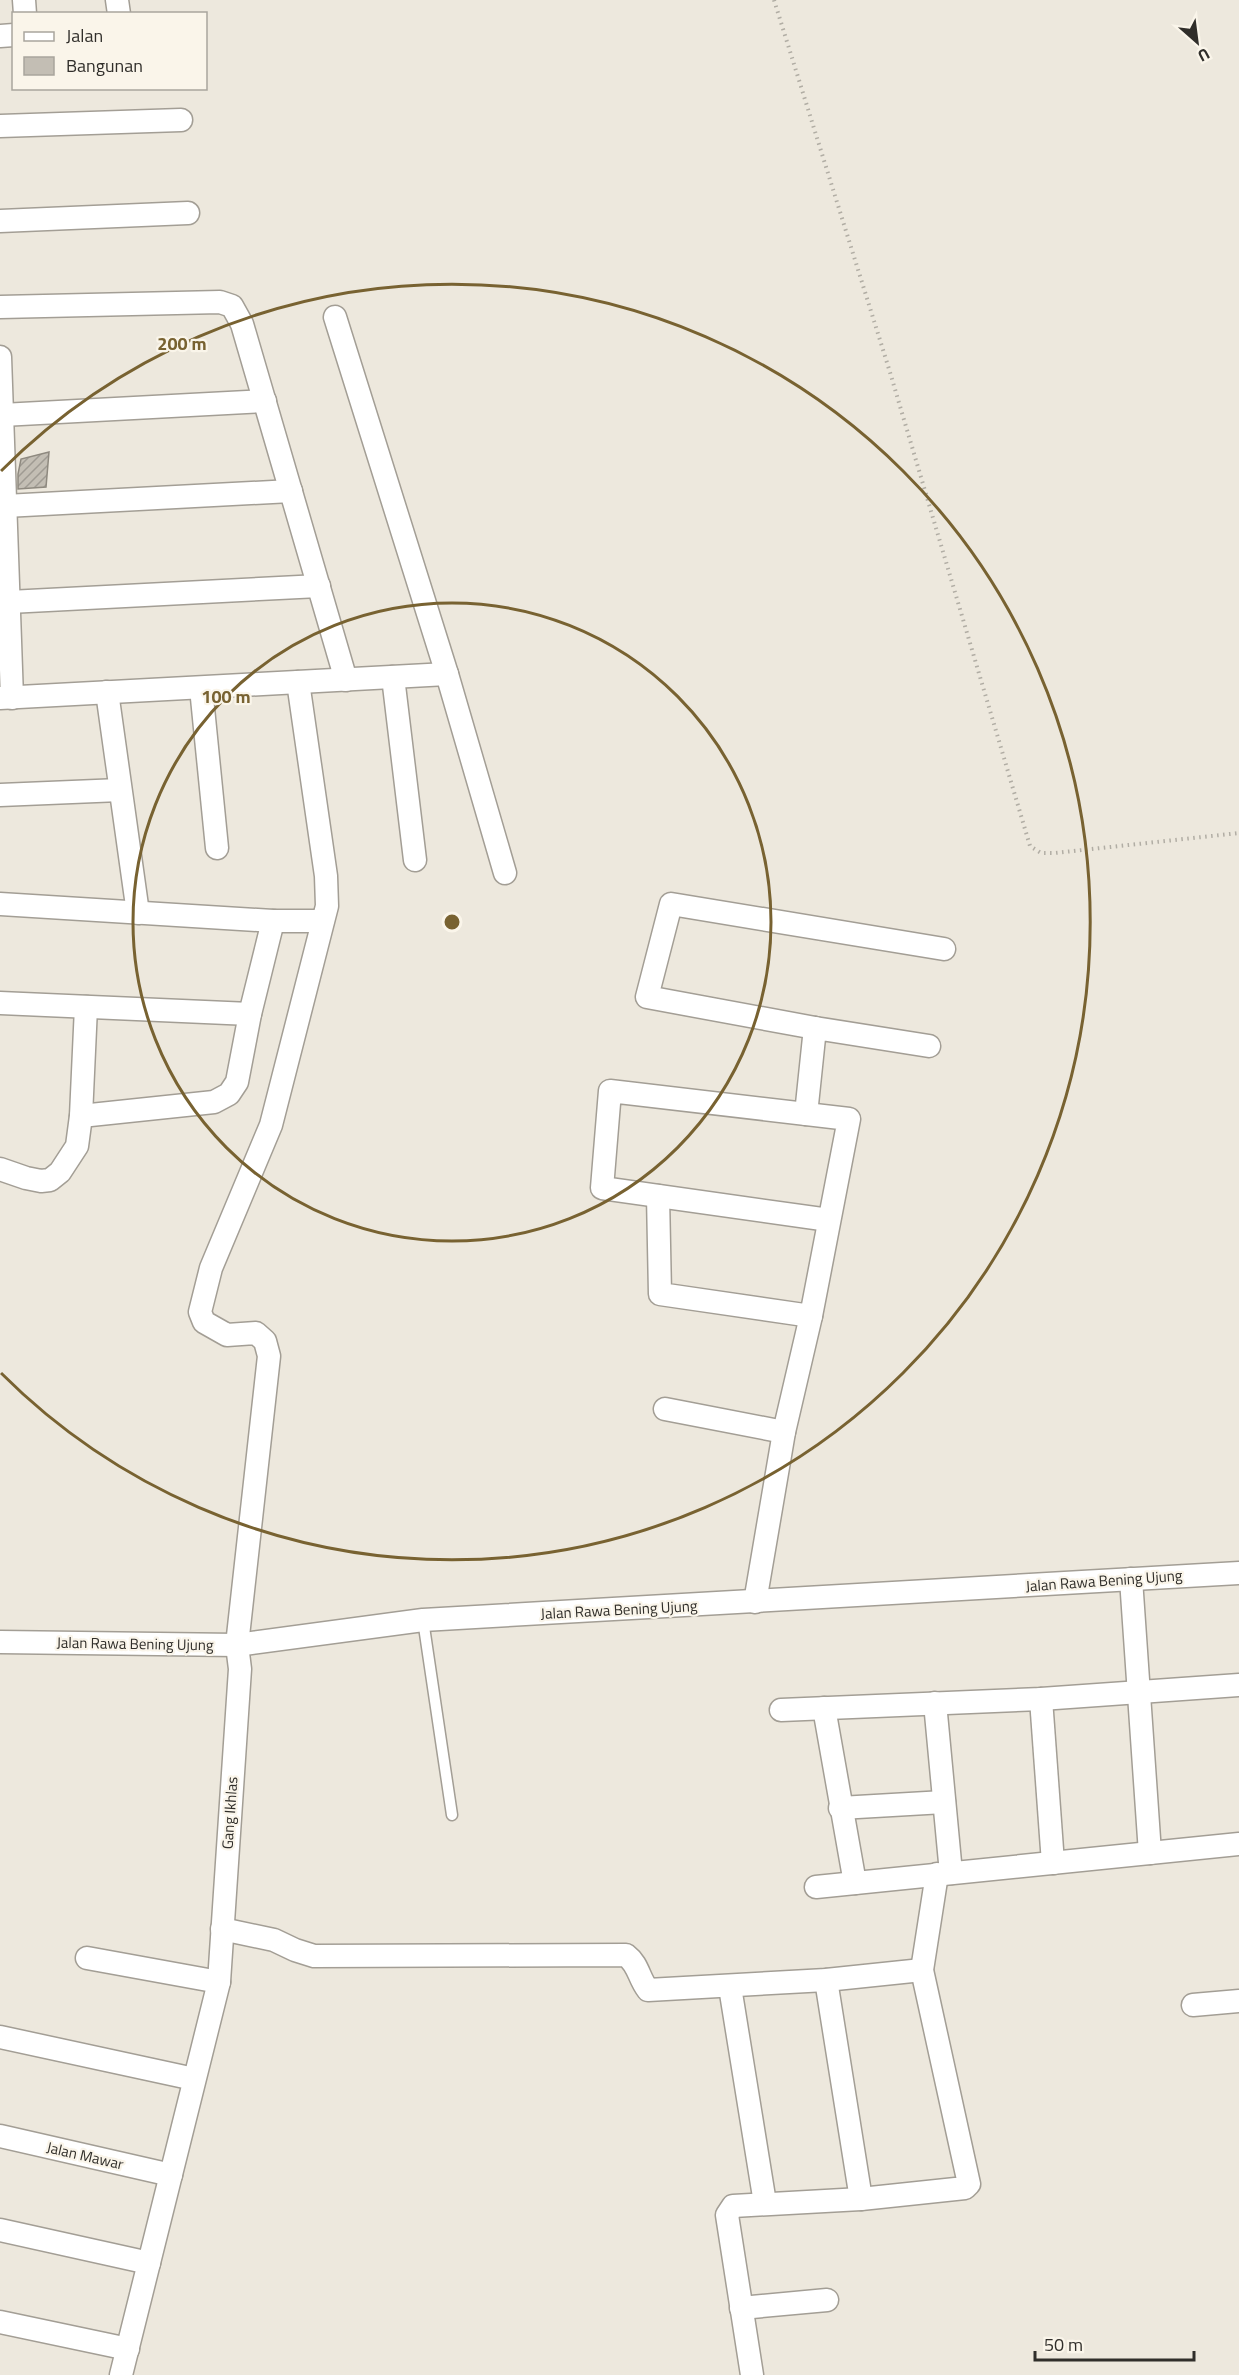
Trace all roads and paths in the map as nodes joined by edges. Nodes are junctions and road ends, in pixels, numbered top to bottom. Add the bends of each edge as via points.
1 (774, 0) edge
2 (181, 120) dead end
3 (0, 126) edge
4 (189, 213) dead end
5 (0, 221) edge
6 (0, 307) edge
7 (335, 317) dead end
8 (0, 357) edge
9 (265, 401) junction
10 (2, 415) junction
11 (291, 490) junction
12 (5, 506) junction
13 (319, 586) junction
14 (9, 602) junction
15 (447, 674) junction
16 (393, 677) junction
17 (346, 680) junction
18 (298, 682) junction
19 (201, 688) junction
20 (107, 692) junction
21 (6, 698) edge
22 (120, 790) junction
23 (0, 795) edge
24 (1239, 833) edge
25 (217, 848) dead end
26 (415, 860) dead end
27 (505, 873) dead end
28 (0, 904) edge
29 (138, 913) junction
30 (273, 921) junction
31 (321, 921) junction
32 (944, 949) dead end
33 (0, 1003) edge
34 (86, 1006) junction
35 (250, 1014) junction
36 (815, 1028) junction
37 (929, 1046) dead end
38 (806, 1114) junction
39 (81, 1116) junction
40 (0, 1169) edge
41 (658, 1196) junction
42 (830, 1220) junction
43 (811, 1316) junction
44 (665, 1409) dead end
45 (784, 1432) junction
46 (1239, 1573) edge
47 (1131, 1579) junction
48 (755, 1602) junction
49 (423, 1620) junction
50 (0, 1642) edge
51 (237, 1645) junction
52 (1239, 1689) edge
53 (1138, 1692) junction
54 (1041, 1699) junction
55 (935, 1703) junction
56 (824, 1708) junction
57 (781, 1710) dead end
58 (944, 1802) junction
59 (840, 1808) junction
60 (452, 1815) dead end
61 (1239, 1844) edge
62 (1150, 1853) junction
63 (1053, 1863) junction
64 (944, 1874) junction
65 (855, 1883) junction
66 (816, 1887) dead end
67 (222, 1929) junction
68 (87, 1958) dead end
69 (922, 1970) junction
70 (826, 1980) junction
71 (219, 1982) junction
72 (730, 1987) junction
73 (1239, 2001) edge
74 (1193, 2005) dead end
75 (0, 2037) edge
76 (194, 2079) junction
77 (0, 2136) edge
78 (171, 2175) junction
79 (861, 2199) junction
80 (765, 2203) junction
81 (0, 2230) edge
82 (149, 2263) junction
83 (827, 2300) dead end
84 (741, 2308) junction
85 (0, 2322) edge
86 (128, 2349) junction
87 (121, 2375) edge
88 (752, 2375) edge

1 - 24 path via 889,369 1029,846 1041,853 1055,853
2 - 3 street
4 - 5 street
6 - 9 street via 220,302 232,306 242,324
7 - 15 street
8 - 10 street
9 - 10 street
9 - 11 street
10 - 12 street
11 - 12 street
11 - 13 street
12 - 14 street
13 - 14 street
13 - 17 street
14 - 21 street
15 - 16 street
15 - 27 street
16 - 17 street
16 - 26 street
17 - 18 street
18 - 19 street
18 - 31 street via 326,876 327,906
19 - 20 street
19 - 25 street
20 - 21 street
20 - 22 street
22 - 23 street
22 - 29 street
28 - 29 street
29 - 30 street
30 - 31 street
30 - 35 street
31 - 51 street, Gang Ikhlas via 271,1125 211,1268 200,1312 204,1322 227,1335 256,1333 265,1341 269,1356
32 - 36 street via 671,904 647,997
33 - 34 street
34 - 35 street
34 - 39 street
35 - 39 street via 237,1082 230,1094 214,1102
36 - 37 street
36 - 38 street
38 - 41 street via 610,1091 602,1188
38 - 42 street via 849,1119
39 - 40 street via 76,1146 60,1172 50,1180 26,1178
41 - 42 street
41 - 43 street via 660,1294
42 - 43 street
43 - 45 street
44 - 45 street
45 - 48 street
46 - 47 street, Jalan Rawa Bening Ujung
47 - 48 street, Jalan Rawa Bening Ujung
47 - 53 street
48 - 49 street, Jalan Rawa Bening Ujung
49 - 51 street, Jalan Rawa Bening Ujung
49 - 60 lane
50 - 51 street, Jalan Rawa Bening Ujung
51 - 67 street, Gang Ikhlas via 240,1669
52 - 53 street
53 - 54 street
53 - 62 street
54 - 55 street
54 - 63 street
55 - 56 street
55 - 58 street
56 - 57 street
56 - 59 street
58 - 59 street
58 - 64 street
59 - 65 street
61 - 62 street
62 - 63 street
63 - 64 street
64 - 65 street
64 - 69 street
65 - 66 street
67 - 71 street, Gang Ikhlas
67 - 72 street via 274,1940 314,1956 626,1955 636,1962 648,1990
68 - 71 street
69 - 70 street
69 - 79 street via 969,2184 964,2188
70 - 72 street
70 - 79 street
71 - 76 street, Gang Ikhlas
72 - 80 street
73 - 74 street
75 - 76 street
76 - 78 street, Gang Ikhlas
77 - 78 street, Jalan Mawar
78 - 82 street, Gang Ikhlas
79 - 80 street
80 - 84 street via 734,2206 727,2215
81 - 82 street
82 - 86 street, Gang Ikhlas
83 - 84 street
84 - 88 street
85 - 86 street
86 - 87 street, Gang Ikhlas

